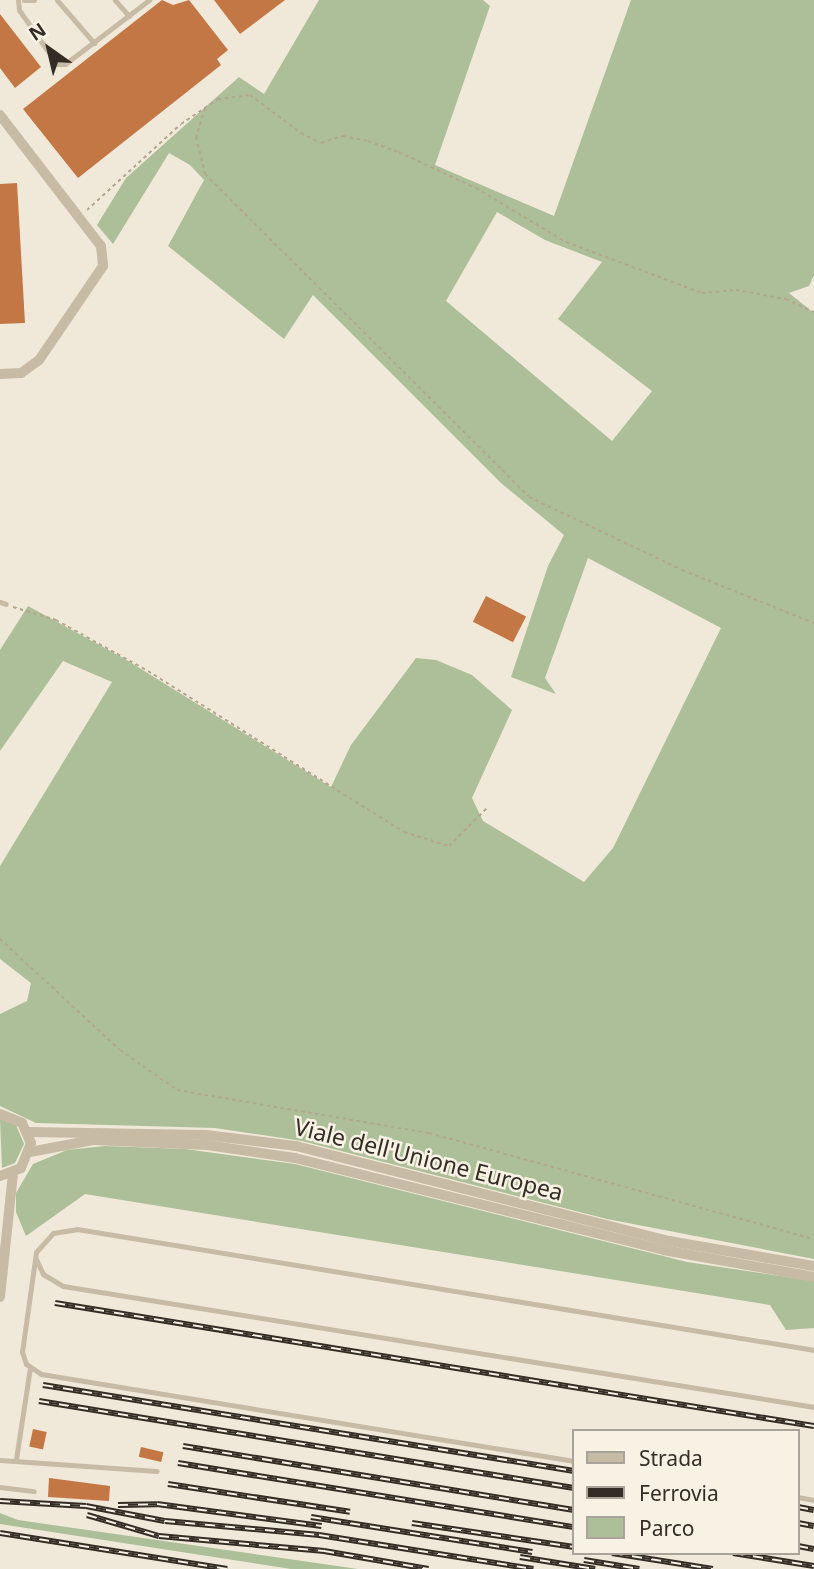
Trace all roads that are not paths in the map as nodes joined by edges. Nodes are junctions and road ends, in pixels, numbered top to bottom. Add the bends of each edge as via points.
1 (18, 0) edge
2 (24, 0) edge
3 (34, 0) edge
4 (57, 0) edge
5 (115, 0) edge
6 (149, 0) edge
7 (128, 16) junction
8 (94, 43) junction
9 (0, 115) edge
10 (0, 374) edge
11 (0, 1114) edge
12 (29, 1132) junction
13 (30, 1152) junction
14 (13, 1173) junction
15 (0, 1176) edge
16 (0, 1199) edge
17 (8, 1219) junction
18 (36, 1252) junction
19 (814, 1266) edge
20 (814, 1277) edge
21 (0, 1297) edge
22 (814, 1350) edge
23 (30, 1368) junction
24 (814, 1407) edge
25 (16, 1459) junction
26 (0, 1460) edge
27 (572, 1461) edge
28 (157, 1471) dead end
29 (0, 1487) edge
30 (34, 1491) dead end

1 - 8 lane via 19,10 57,64 65,64
2 - 3 lane
4 - 8 lane
5 - 7 lane
6 - 7 lane
7 - 8 lane
9 - 10 street via 101,246 103,266 39,360 21,373
11 - 12 street via 13,1116
12 - 13 street
12 - 19 street, Viale dell'Unione Europea via 194,1134 296,1146 669,1241
13 - 14 street
13 - 20 street, Viale dell'Unione Europea via 93,1140 207,1145 295,1158 663,1250
14 - 15 street
14 - 17 street
16 - 17 street
17 - 21 street
18 - 22 lane via 54,1233 77,1228
18 - 23 lane via 22,1352
18 - 24 lane via 43,1274 63,1286
23 - 25 lane
23 - 27 lane via 49,1376
25 - 26 lane
25 - 28 lane
29 - 30 lane

